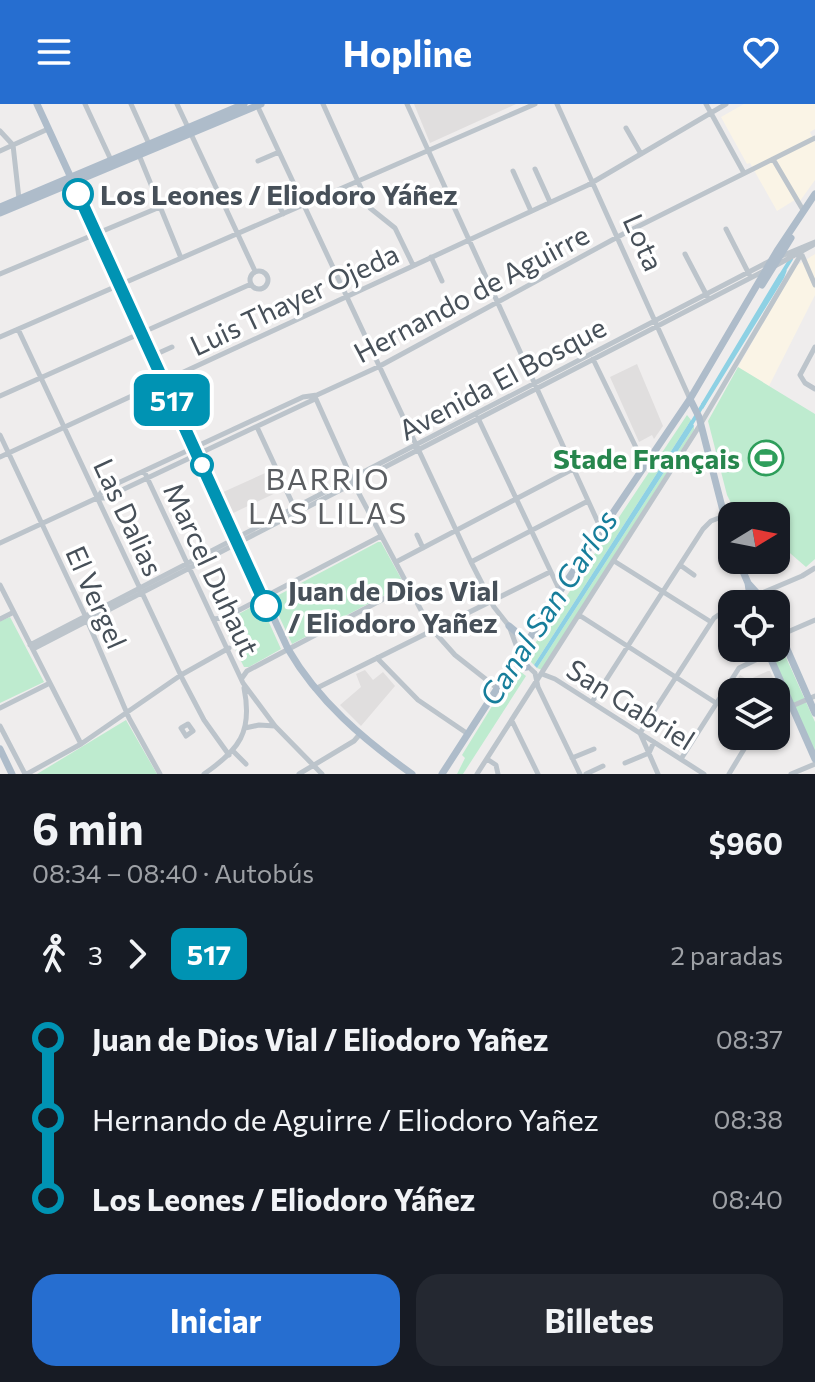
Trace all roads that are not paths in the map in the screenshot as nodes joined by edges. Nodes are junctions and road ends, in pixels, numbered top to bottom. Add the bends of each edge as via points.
1 (37, 104) edge
2 (85, 104) edge
3 (131, 104) edge
4 (177, 104) edge
5 (244, 104) edge
6 (259, 104) edge
7 (323, 104) edge
8 (407, 104) edge
9 (535, 104) edge
10 (557, 104) edge
11 (706, 104) edge
12 (726, 104) edge
13 (711, 113) junction
14 (626, 128) dead end
15 (48, 129) junction
16 (189, 130) junction
17 (0, 131) edge
18 (815, 138) edge
19 (149, 144) junction
20 (13, 145) junction
21 (0, 151) edge
22 (279, 152) junction
23 (428, 152) junction
24 (138, 154) junction
25 (641, 154) junction
26 (773, 159) junction
27 (111, 160) junction
28 (258, 161) dead end
29 (535, 169) dead end
30 (513, 171) dead end
31 (744, 173) junction
32 (71, 179) junction
33 (357, 181) junction
34 (592, 182) junction
35 (272, 188) dead end
36 (815, 194) edge
37 (19, 199) junction
38 (550, 202) junction
39 (303, 205) junction
40 (160, 207) junction
41 (0, 210) edge
42 (531, 211) junction
43 (804, 211) junction
44 (283, 214) junction
45 (726, 229) dead end
46 (96, 234) junction
47 (237, 234) junction
48 (617, 237) junction
49 (468, 240) junction
50 (815, 243) edge
51 (685, 254) dead end
52 (431, 257) junction
53 (181, 258) junction
54 (791, 259) junction
55 (413, 265) junction
56 (769, 266) junction
57 (255, 271) junction
58 (750, 272) junction
59 (0, 274) edge
60 (746, 280) junction
61 (442, 281) dead end
62 (251, 284) junction
63 (120, 285) junction
64 (815, 285) edge
65 (707, 296) junction
66 (346, 297) junction
67 (497, 302) junction
68 (655, 322) junction
69 (18, 329) junction
70 (142, 333) junction
71 (0, 337) edge
72 (172, 347) dead end
73 (815, 347) edge
74 (152, 356) junction
75 (592, 357) junction
76 (807, 361) junction
77 (815, 366) edge
78 (378, 367) junction
79 (41, 379) junction
80 (164, 381) junction
81 (536, 388) junction
82 (815, 388) edge
83 (0, 396) edge
84 (316, 397) junction
85 (690, 399) junction
86 (478, 417) junction
87 (698, 417) junction
88 (254, 420) junction
89 (64, 427) junction
90 (257, 427) junction
91 (0, 435) edge
92 (416, 449) junction
93 (196, 452) junction
94 (8, 453) junction
95 (0, 457) edge
96 (645, 466) junction
97 (573, 469) junction
98 (144, 471) junction
99 (148, 479) junction
100 (353, 482) junction
101 (97, 498) junction
102 (517, 500) junction
103 (588, 501) junction
104 (720, 502) edge
105 (296, 511) junction
106 (718, 519) edge
107 (42, 524) junction
108 (601, 529) junction
109 (456, 531) junction
110 (531, 531) junction
111 (417, 535) dead end
112 (381, 536) junction
113 (237, 541) junction
114 (0, 543) edge
115 (423, 548) junction
116 (614, 561) junction
117 (396, 562) junction
118 (471, 562) junction
119 (680, 565) junction
120 (189, 566) junction
121 (815, 568) edge
122 (550, 572) junction
123 (744, 574) edge
124 (694, 575) dead end
125 (748, 583) junction
126 (0, 585) edge
127 (408, 586) junction
128 (749, 590) edge
129 (756, 590) edge
130 (769, 590) edge
131 (141, 591) junction
132 (560, 591) junction
133 (663, 592) junction
134 (263, 598) junction
135 (490, 601) junction
136 (14, 612) junction
137 (718, 614) edge
138 (579, 615) junction
139 (224, 618) junction
140 (0, 619) edge
141 (86, 619) junction
142 (213, 619) junction
143 (815, 620) edge
144 (711, 622) junction
145 (509, 626) junction
146 (432, 631) junction
147 (790, 631) edge
148 (527, 641) junction
149 (628, 646) junction
150 (32, 647) junction
151 (229, 648) junction
152 (288, 649) junction
153 (519, 654) junction
154 (790, 656) edge
155 (377, 658) junction
156 (748, 662) edge
157 (773, 662) edge
158 (508, 670) junction
159 (247, 671) junction
160 (534, 671) junction
161 (181, 675) junction
162 (676, 677) junction
163 (242, 681) junction
164 (50, 683) junction
165 (537, 683) junction
166 (497, 688) junction
167 (315, 689) junction
168 (812, 698) edge
169 (592, 702) junction
170 (716, 703) junction
171 (792, 706) junction
172 (0, 708) edge
173 (127, 713) junction
174 (815, 713) edge
175 (204, 720) junction
176 (512, 721) junction
177 (0, 726) edge
178 (275, 726) junction
179 (191, 727) dead end
180 (245, 728) junction
181 (640, 733) junction
182 (360, 734) junction
183 (468, 734) junction
184 (654, 742) junction
185 (81, 744) junction
186 (0, 749) edge
187 (594, 749) dead end
188 (744, 750) edge
189 (231, 753) junction
190 (649, 753) junction
191 (572, 758) junction
192 (487, 759) junction
193 (681, 759) junction
194 (815, 761) edge
195 (625, 763) dead end
196 (246, 764) dead end
197 (314, 765) junction
198 (603, 766) dead end
199 (655, 773) edge
200 (12, 774) edge
201 (26, 774) edge
202 (160, 774) edge
203 (204, 774) edge
204 (299, 774) edge
205 (322, 774) edge
206 (412, 774) edge
207 (442, 774) edge
208 (477, 774) edge
209 (498, 774) edge
210 (538, 774) edge
211 (580, 774) edge
212 (586, 774) edge
213 (704, 774) edge
214 (729, 774) edge
215 (791, 774) edge

1 - 15 main road
2 - 27 street
3 - 19 street
4 - 16 street
5 - 16 main road
6 - 16 main road
6 - 22 street
7 - 33 street
8 - 23 street
9 - 23 street
10 - 34 street, Lota
11 - 13 street
12 - 13 street, Luis Thayer Ojeda
13 - 25 street, Luis Thayer Ojeda
13 - 31 street
14 - 25 street
15 - 20 street
15 - 32 main road
16 - 19 main road
16 - 24 main road
16 - 47 street
17 - 20 street
18 - 26 street, Hernando de Aguirre
19 - 27 main road
20 - 21 street
20 - 37 street
22 - 28 street
22 - 39 street
23 - 33 street
23 - 49 street
24 - 32 main road
24 - 40 street
25 - 34 street, Luis Thayer Ojeda
26 - 31 street, Hernando de Aguirre
26 - 43 street
27 - 32 main road
29 - 38 street
30 - 42 street
31 - 48 street, Hernando de Aguirre
32 - 37 main road
32 - 41 main road
32 - 46 main road
33 - 39 street
33 - 55 street via 370,208 395,228
34 - 38 street, Luis Thayer Ojeda
34 - 48 street, Lota
35 - 44 street
36 - 43 main road
37 - 41 main road
38 - 42 street, Luis Thayer Ojeda
39 - 44 street
39 - 66 street
40 - 46 street
40 - 53 street
42 - 49 street, Luis Thayer Ojeda
43 - 54 main road
43 - 56 main road
44 - 47 street
45 - 58 street
46 - 59 street
46 - 63 main road
47 - 53 street
47 - 57 street
48 - 67 street, Hernando de Aguirre
48 - 68 street, Lota
49 - 52 street, Luis Thayer Ojeda
49 - 67 street
50 - 54 street
50 - 54 street
51 - 65 street
52 - 55 street, Luis Thayer Ojeda
52 - 61 street, Luis Thayer Ojeda
53 - 63 street
54 - 56 main road
54 - 64 street via 804,265
54 - 87 street
55 - 66 street, Luis Thayer Ojeda
56 - 58 street, Avenida El Bosque
56 - 60 street, Avenida El Bosque
56 - 85 main road
57 - 62 street
57 - 62 street via 264,271 268,282 262,289
58 - 60 street
58 - 65 street, Avenida El Bosque
60 - 65 street, Avenida El Bosque
62 - 70 street
63 - 69 street
63 - 70 main road
65 - 68 street, Avenida El Bosque
66 - 78 street
66 - 80 street, Luis Thayer Ojeda
67 - 78 street, Hernando de Aguirre
67 - 81 street
68 - 75 street, Avenida El Bosque
68 - 85 street, Lota
69 - 71 street
69 - 79 street, Las Dalias
70 - 74 main road
70 - 79 street
72 - 74 street
73 - 76 street
74 - 80 main road
75 - 81 street, Avenida El Bosque
75 - 96 street
76 - 77 street
76 - 82 street via 800,375
78 - 84 street, Hernando de Aguirre
78 - 92 street
79 - 83 street
79 - 89 street, Las Dalias
80 - 89 street, Luis Thayer Ojeda
80 - 93 main road
81 - 86 street, Avenida El Bosque
81 - 97 street
84 - 88 street, Hernando de Aguirre via 305,396
84 - 90 street, Hernando de Aguirre
84 - 100 street
85 - 87 main road, Lota
85 - 96 main road
86 - 92 street, Avenida El Bosque
86 - 102 street
87 - 104 main road, Lota
87 - 116 street
88 - 90 street
88 - 93 street, Hernando de Aguirre
89 - 94 street, Luis Thayer Ojeda
89 - 101 street, Las Dalias
90 - 93 street, Hernando de Aguirre
90 - 105 street
91 - 94 street, El Vergel
92 - 100 street, Avenida El Bosque
92 - 109 street
93 - 98 street, Hernando de Aguirre
93 - 99 street, Hernando de Aguirre
93 - 113 main road
94 - 95 street, Luis Thayer Ojeda
94 - 107 street, El Vergel
96 - 108 main road
97 - 102 street
97 - 103 street
98 - 99 street, Marcel Duhaut
98 - 101 street, Hernando de Aguirre
99 - 101 street, Hernando de Aguirre
99 - 120 street, Marcel Duhaut
100 - 105 street, Avenida El Bosque
100 - 112 street
101 - 107 street, Hernando de Aguirre
101 - 131 street, Las Dalias
102 - 109 street
102 - 110 street
103 - 108 street
103 - 110 street
105 - 113 street, Avenida El Bosque
106 - 119 street via 705,527
107 - 114 street, Hernando de Aguirre
107 - 141 street, El Vergel
108 - 132 main road
109 - 115 street
109 - 118 street
110 - 118 street
110 - 122 street
111 - 115 street
112 - 117 street
112 - 134 street
113 - 120 street, Avenida El Bosque
113 - 134 main road
115 - 117 street
116 - 133 street
116 - 138 street
117 - 127 street
118 - 135 street
119 - 124 street
119 - 133 street
120 - 131 street, Avenida El Bosque
120 - 142 street, Marcel Duhaut
121 - 130 street
122 - 132 street
122 - 135 street
123 - 125 main road
125 - 128 main road
125 - 129 main road
126 - 136 street
127 - 146 street
127 - 152 street
131 - 141 street, Avenida El Bosque
131 - 161 street, Las Dalias
132 - 148 main road
133 - 144 street
133 - 149 street
134 - 139 street
134 - 152 main road
135 - 145 street
135 - 146 street
136 - 140 street
136 - 150 street
137 - 144 street
138 - 149 street
138 - 160 street
139 - 142 street
139 - 151 street via 221,627
141 - 150 street, Avenida El Bosque
141 - 173 street, El Vergel
142 - 151 street, Marcel Duhaut
143 - 147 street
144 - 162 street
145 - 148 main road
145 - 153 street
146 - 155 street
146 - 166 street
148 - 153 main road
149 - 162 street
149 - 169 street
150 - 164 street
151 - 159 street via 241,670
151 - 161 street
151 - 163 street, Marcel Duhaut
152 - 159 street
152 - 167 main road
153 - 158 main road
153 - 160 street
154 - 168 main road
155 - 167 street
155 - 183 street via 418,700
156 - 170 street
157 - 171 main road
158 - 160 main road
158 - 166 main road
159 - 163 street
160 - 165 street
160 - 169 street, San Gabriel
161 - 173 street
161 - 175 street, Las Dalias
162 - 170 street
162 - 181 street
163 - 178 street, Marcel Duhaut
163 - 180 street, Marcel Duhaut
164 - 172 street
164 - 185 street
165 - 176 street
165 - 191 street
166 - 183 main road
167 - 182 main road
168 - 171 street
168 - 174 main road
169 - 181 street, San Gabriel
170 - 193 street
171 - 194 main road
173 - 185 street
173 - 202 street, El Vergel
175 - 179 street
175 - 189 street, Las Dalias
176 - 192 street
176 - 210 street
177 - 201 street
178 - 180 street
178 - 197 street, Marcel Duhaut
180 - 189 street
181 - 184 street, San Gabriel
181 - 190 street
182 - 197 street
182 - 206 main road
183 - 207 main road
184 - 190 street
184 - 193 street, San Gabriel
185 - 201 street
186 - 200 main road
187 - 191 street
188 - 214 street
189 - 196 street, Las Dalias
189 - 203 street
190 - 195 street
190 - 199 street
191 - 211 street
192 - 208 street
192 - 209 street
193 - 213 street, San Gabriel
194 - 215 street
197 - 204 street
197 - 205 street, Marcel Duhaut
198 - 212 street

